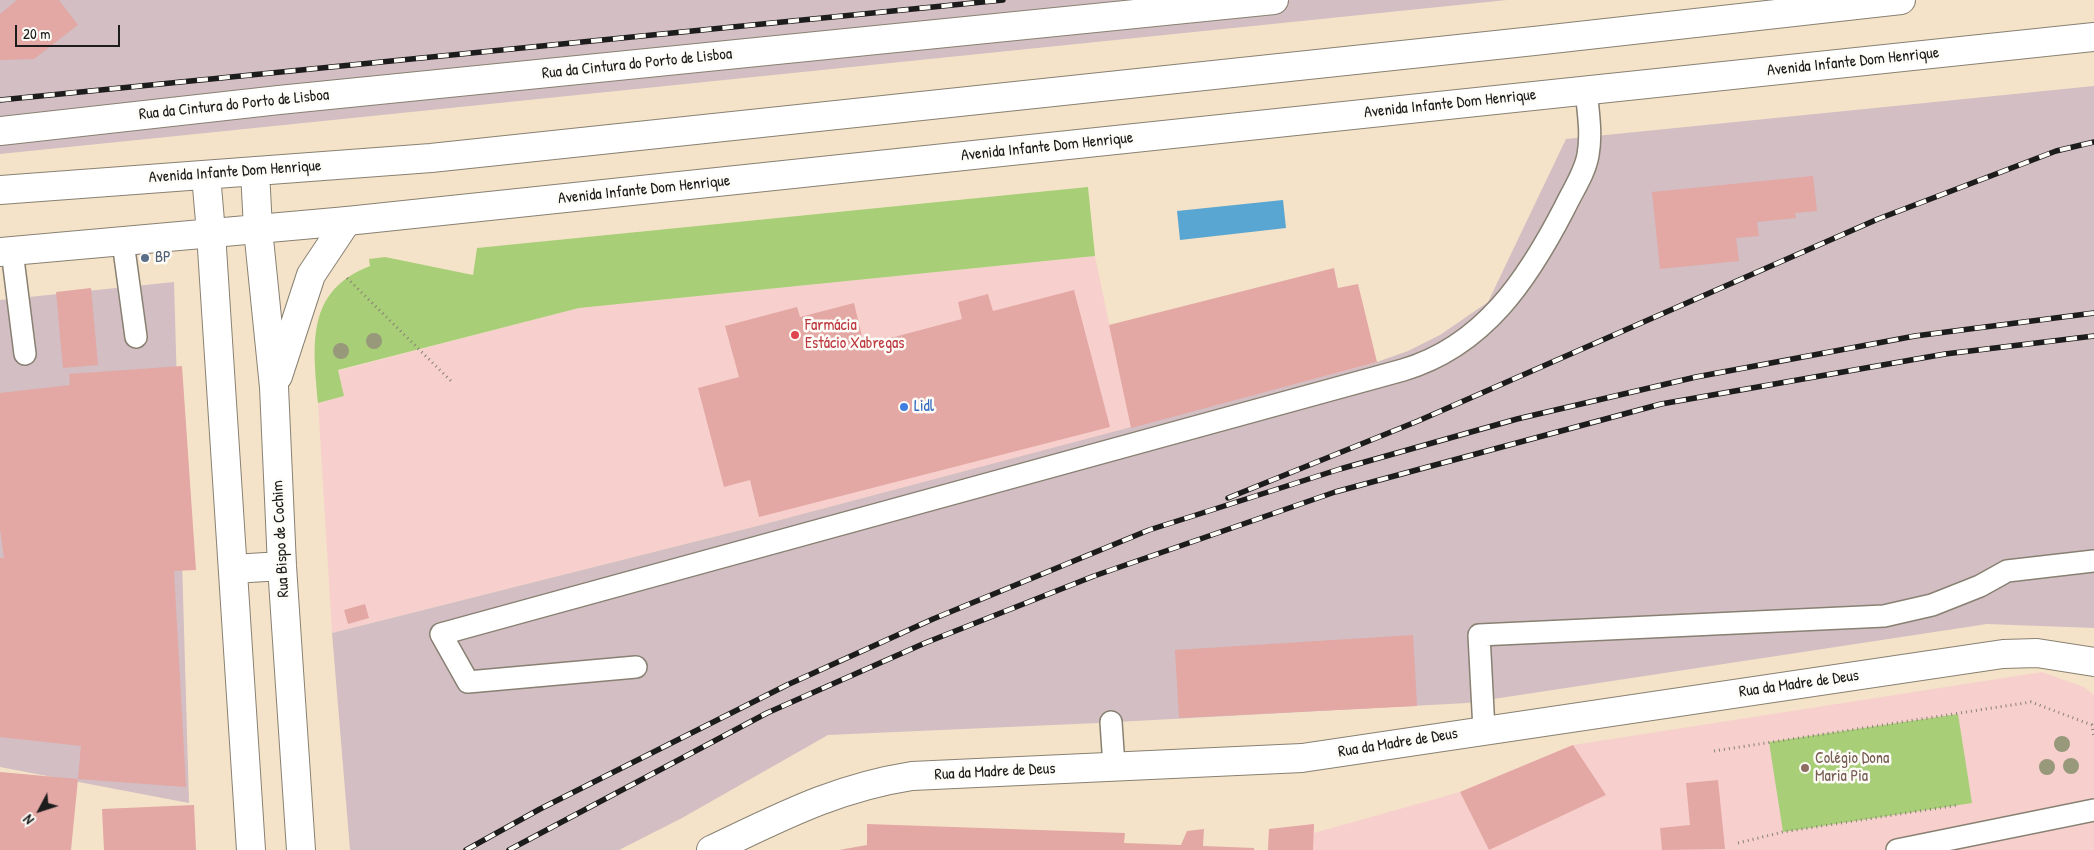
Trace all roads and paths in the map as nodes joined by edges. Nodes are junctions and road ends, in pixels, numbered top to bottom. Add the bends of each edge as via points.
1 (1274, 0) edge
2 (1901, 0) edge
3 (2094, 37) edge
4 (1586, 90) junction
5 (0, 131) edge
6 (255, 171) junction
7 (206, 175) junction
8 (0, 190) edge
9 (347, 221) junction
10 (258, 229) junction
11 (211, 233) junction
12 (123, 242) junction
13 (6, 252) edge
14 (311, 275) junction
15 (136, 337) dead end
16 (25, 354) dead end
17 (452, 382) dead end
18 (274, 387) junction
19 (2094, 562) edge
20 (282, 566) junction
21 (233, 569) junction
22 (2094, 662) edge
23 (636, 667) dead end
24 (1111, 722) dead end
25 (1484, 730) junction
26 (2094, 738) edge
27 (1714, 751) dead end
28 (1114, 766) junction
29 (1962, 805) dead end
30 (2094, 810) edge
31 (1738, 843) dead end
32 (251, 850) edge
33 (301, 850) edge
34 (711, 850) edge
35 (1897, 850) edge

1 - 5 main road, Rua da Cintura do Porto de Lisboa
2 - 6 main road, Avenida Infante Dom Henrique via 431,158
3 - 4 main road, Avenida Infante Dom Henrique
4 - 9 main road, Avenida Infante Dom Henrique
4 - 23 lane via 1590,138 1588,156 1553,229 1500,308 1469,337 1440,356 1403,370 441,634 468,682
6 - 7 main road, Avenida Infante Dom Henrique
6 - 10 main road, Rua Bispo de Cochim
7 - 8 main road, Avenida Infante Dom Henrique
7 - 11 main road
9 - 10 main road, Avenida Infante Dom Henrique
9 - 14 main road
10 - 11 main road, Avenida Infante Dom Henrique
10 - 18 main road, Rua Bispo de Cochim
11 - 12 main road, Avenida Infante Dom Henrique
11 - 21 main road
12 - 13 main road, Avenida Infante Dom Henrique
12 - 15 lane
13 - 16 lane
14 - 17 path via 334,284 343,274
14 - 18 main road
18 - 20 main road, Rua Bispo de Cochim
19 - 25 lane via 2007,571 1980,586 1932,605 1884,616 1479,636
20 - 21 main road
20 - 33 main road, Rua Bispo de Cochim
21 - 32 main road
22 - 25 main road, Rua da Madre de Deus via 2037,653 2003,654
24 - 28 lane
25 - 28 main road, Rua da Madre de Deus via 1302,758
26 - 27 path via 2092,725 2031,702
28 - 34 main road, Rua da Madre de Deus via 912,776 883,781 818,800
29 - 31 path via 1783,832
30 - 35 lane

